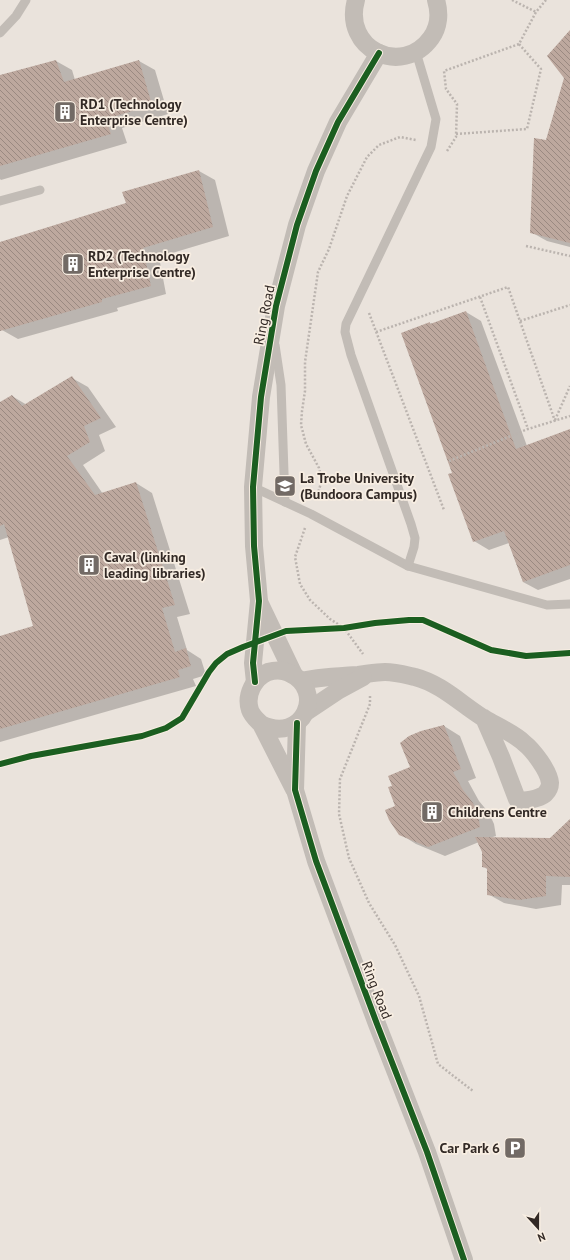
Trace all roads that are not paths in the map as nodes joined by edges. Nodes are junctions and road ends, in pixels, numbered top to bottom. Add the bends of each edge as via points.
1 (17, 0) edge
2 (26, 0) edge
3 (356, 0) edge
4 (436, 0) edge
5 (16, 16) junction
6 (0, 32) edge
7 (416, 52) junction
8 (379, 53) junction
9 (40, 190) dead end
10 (0, 201) edge
11 (272, 330) junction
12 (253, 486) junction
13 (285, 502) junction
14 (408, 566) junction
15 (259, 601) junction
16 (570, 604) edge
17 (368, 674) junction
18 (298, 678) junction
19 (255, 682) junction
20 (302, 718) junction
21 (484, 718) junction
22 (261, 724) junction
23 (295, 790) junction
24 (464, 1260) edge

1 - 5 lane
2 - 5 lane
3 - 8 street via 353,9 354,23 359,36 367,46
4 - 7 street via 438,20 434,33
5 - 6 lane
7 - 8 street via 404,56
7 - 14 lane via 436,119 431,146 346,324 345,332 350,354 415,538
8 - 11 street, Ring Road via 338,122 316,171 296,233
9 - 10 lane
11 - 12 street, Ring Road via 261,397
11 - 13 lane via 281,385
12 - 13 lane
12 - 15 street, Ring Road via 254,546
13 - 14 lane
14 - 16 lane via 547,605
15 - 18 street, Ring Road
15 - 19 street, Ring Road via 253,663
17 - 18 street
17 - 20 street via 339,690
17 - 21 street via 385,672 418,678 451,694
18 - 19 street via 286,671 278,670 261,676
18 - 20 street via 306,688 308,696 308,704
19 - 22 street via 250,690 249,704 254,718
20 - 22 street via 289,728 279,730
20 - 23 street, Ring Road
21 - 21 street via 524,742 538,759 549,778 550,784 544,794 526,801 517,800
22 - 23 street
23 - 24 street, Ring Road via 316,861 428,1152

